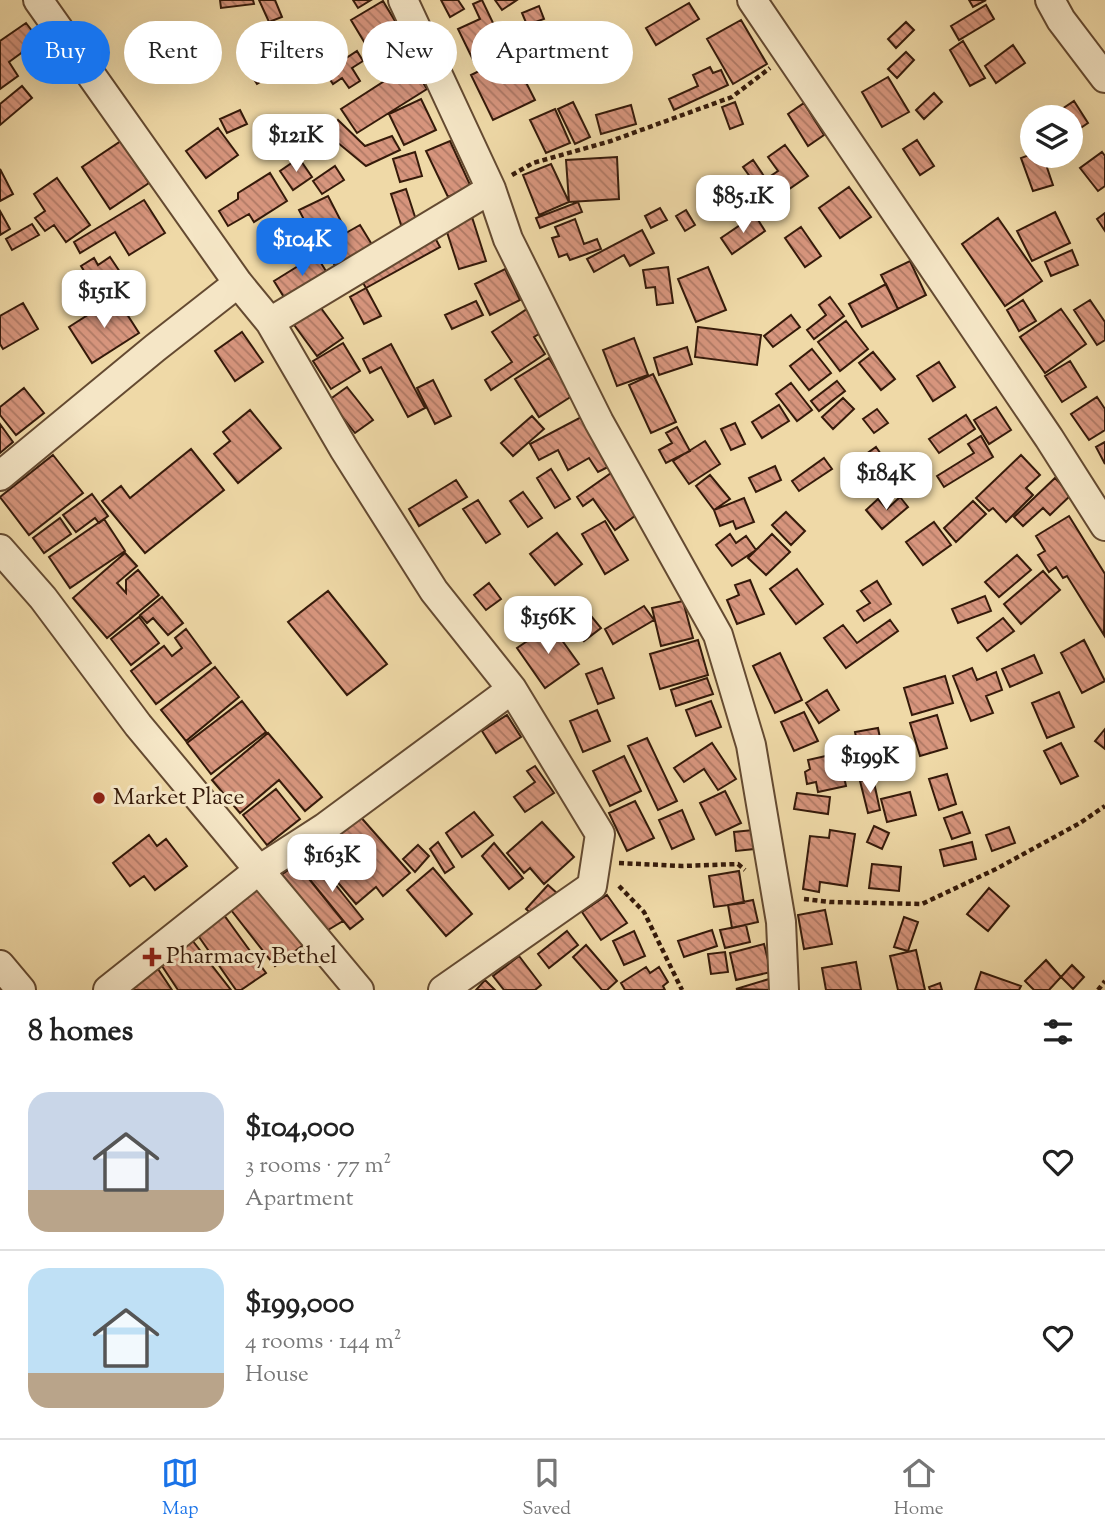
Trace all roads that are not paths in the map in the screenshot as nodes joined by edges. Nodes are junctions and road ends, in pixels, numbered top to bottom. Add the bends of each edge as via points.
1 (38, 0) edge
2 (403, 0) edge
3 (752, 0) edge
4 (1050, 0) edge
5 (1105, 78) edge
6 (491, 189) junction
7 (237, 283) junction
8 (270, 322) junction
9 (0, 476) edge
10 (1105, 526) edge
11 (0, 549) edge
12 (512, 689) junction
13 (259, 870) junction
14 (0, 965) edge
15 (21, 990) edge
16 (108, 990) edge
17 (359, 990) edge
18 (443, 990) edge
19 (784, 990) edge

1 - 7 street
2 - 6 street
3 - 10 street
4 - 5 street
6 - 8 street
6 - 19 street via 508,239 599,422 718,635 751,745 781,922
7 - 8 street
7 - 9 street
8 - 12 street via 434,591
11 - 13 street
12 - 13 street via 324,828
12 - 18 street via 600,834 593,886
13 - 16 street
13 - 17 street
14 - 15 street

